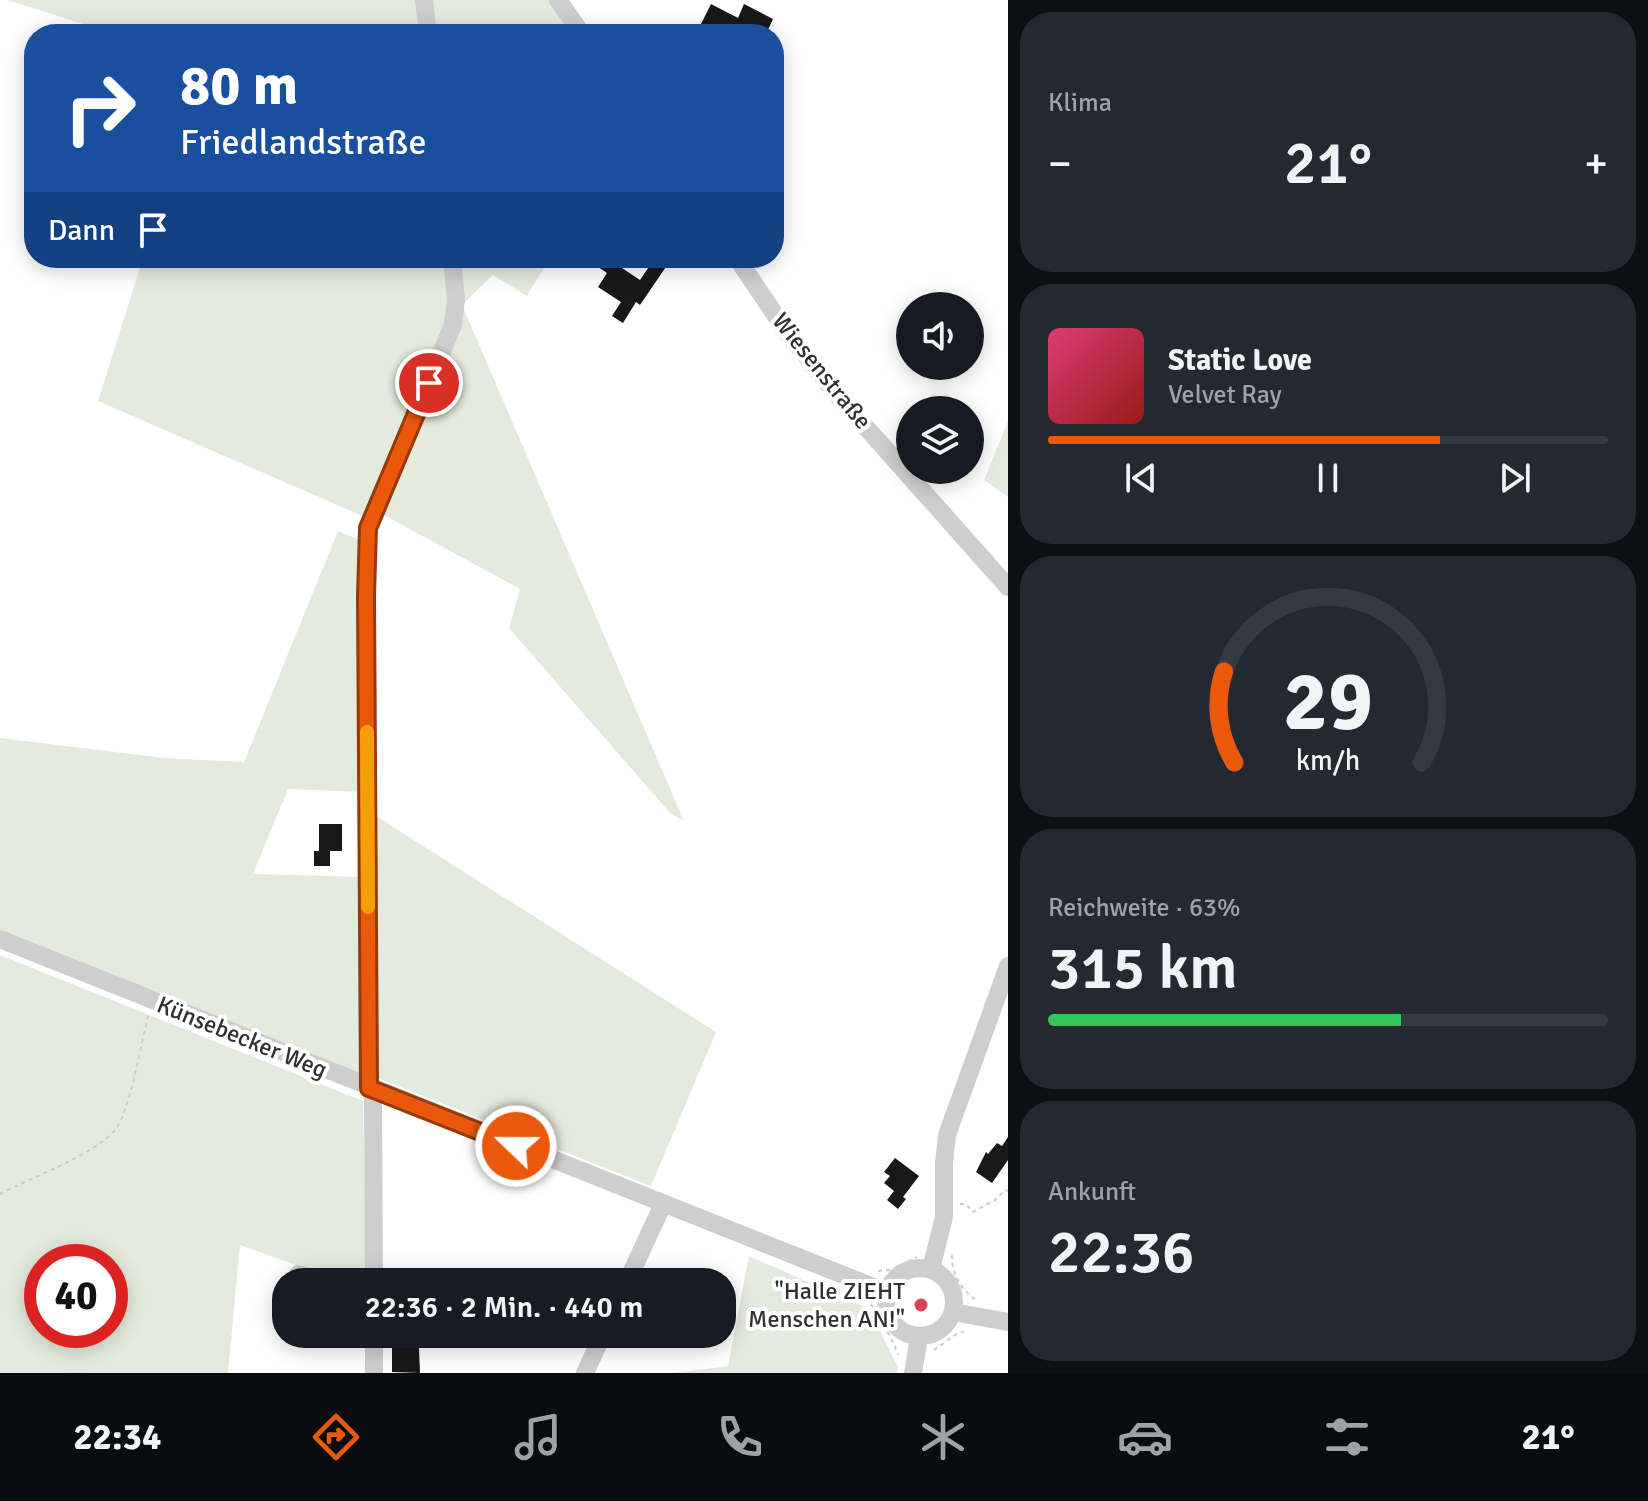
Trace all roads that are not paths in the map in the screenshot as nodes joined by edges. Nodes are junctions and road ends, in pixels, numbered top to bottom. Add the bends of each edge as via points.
1 (424, 0) edge
2 (558, 0) edge
3 (427, 24) edge
4 (575, 24) edge
5 (453, 268) edge
6 (744, 268) edge
7 (1008, 587) edge
8 (0, 939) edge
9 (1008, 966) edge
10 (369, 1088) junction
11 (663, 1204) junction
12 (374, 1268) edge
13 (633, 1268) edge
14 (931, 1269) junction
15 (886, 1292) junction
16 (953, 1312) junction
17 (1008, 1322) edge
18 (919, 1337) junction
19 (374, 1348) edge
20 (597, 1348) edge
21 (374, 1373) edge
22 (585, 1373) edge
23 (913, 1373) edge

1 - 3 street
2 - 4 street
5 - 10 street via 453,325 368,528
6 - 7 street, Wiesenstraße via 839,397
8 - 10 street, Künsebecker Weg
9 - 14 street via 947,1135 944,1217
10 - 11 street, Künsebecker Weg
10 - 12 street
11 - 13 street
11 - 15 street, Künsebecker Weg
14 - 15 street via 903,1271
14 - 16 street via 951,1285
15 - 18 street via 885,1308 892,1323
16 - 17 street
16 - 18 street via 934,1334
18 - 23 street
19 - 21 street
20 - 22 street

